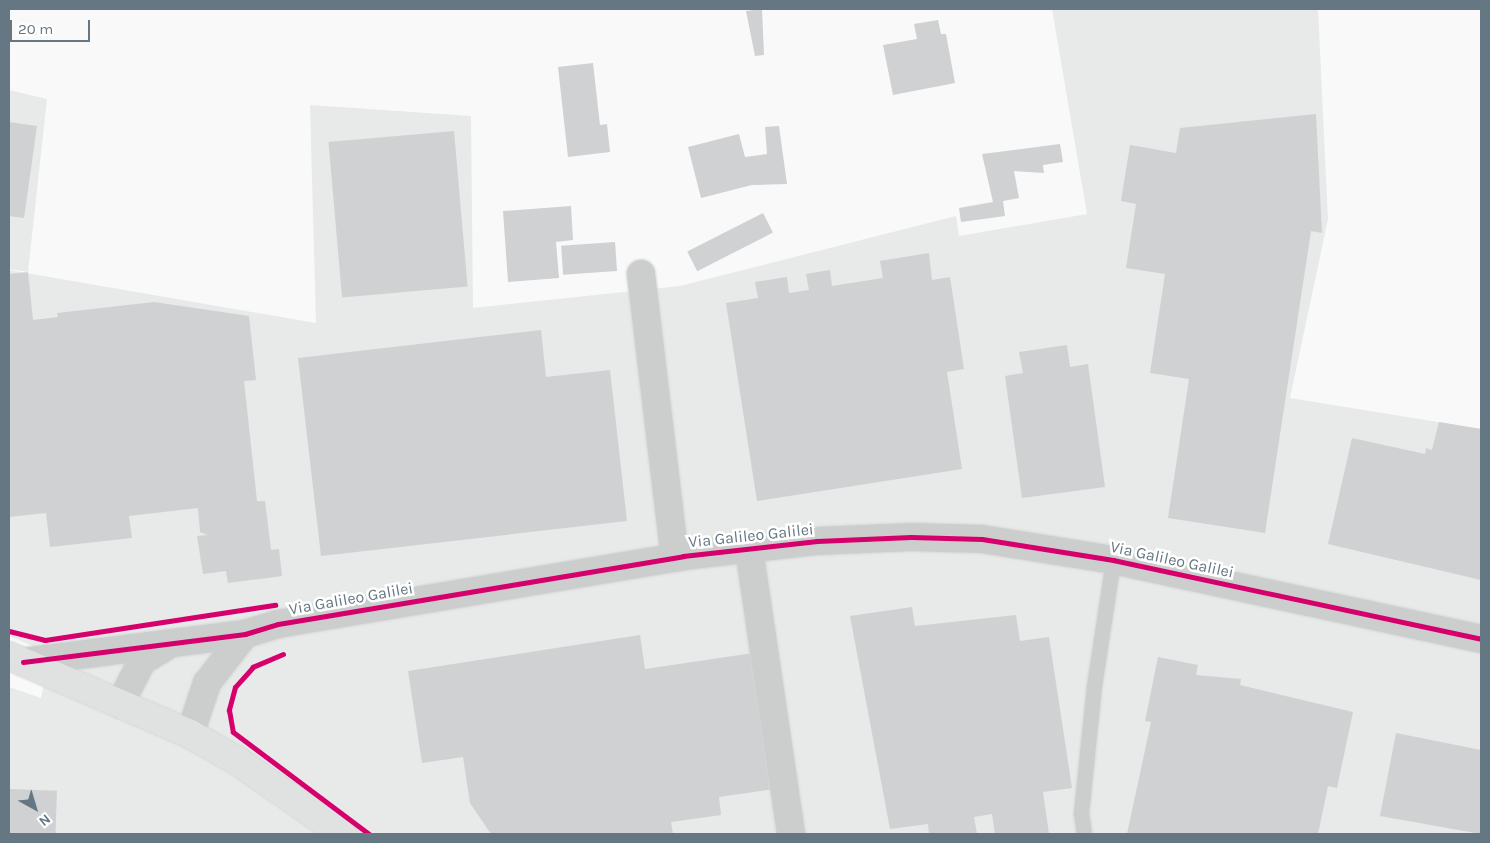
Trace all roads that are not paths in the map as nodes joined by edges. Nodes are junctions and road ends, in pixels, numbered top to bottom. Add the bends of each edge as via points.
1 (641, 274) dead end
2 (749, 549) junction
3 (675, 558) junction
4 (1113, 560) junction
5 (245, 634) junction
6 (1481, 639) edge
7 (170, 644) junction
8 (16, 659) edge
9 (120, 704) junction
10 (190, 734) junction
11 (343, 834) edge
12 (792, 834) edge
13 (1084, 834) edge

1 - 3 street
2 - 3 street, Via Galileo Galilei
2 - 4 street, Via Galileo Galilei via 817,541 982,539
2 - 12 street
3 - 5 street, Via Galileo Galilei via 278,624
4 - 6 street, Via Galileo Galilei
4 - 13 lane via 1092,706 1081,813
5 - 7 street, Via Galileo Galilei
5 - 10 street via 207,683
7 - 8 street, Via Galileo Galilei
7 - 9 street via 142,661
8 - 9 main road
9 - 10 main road
10 - 11 main road via 236,760

